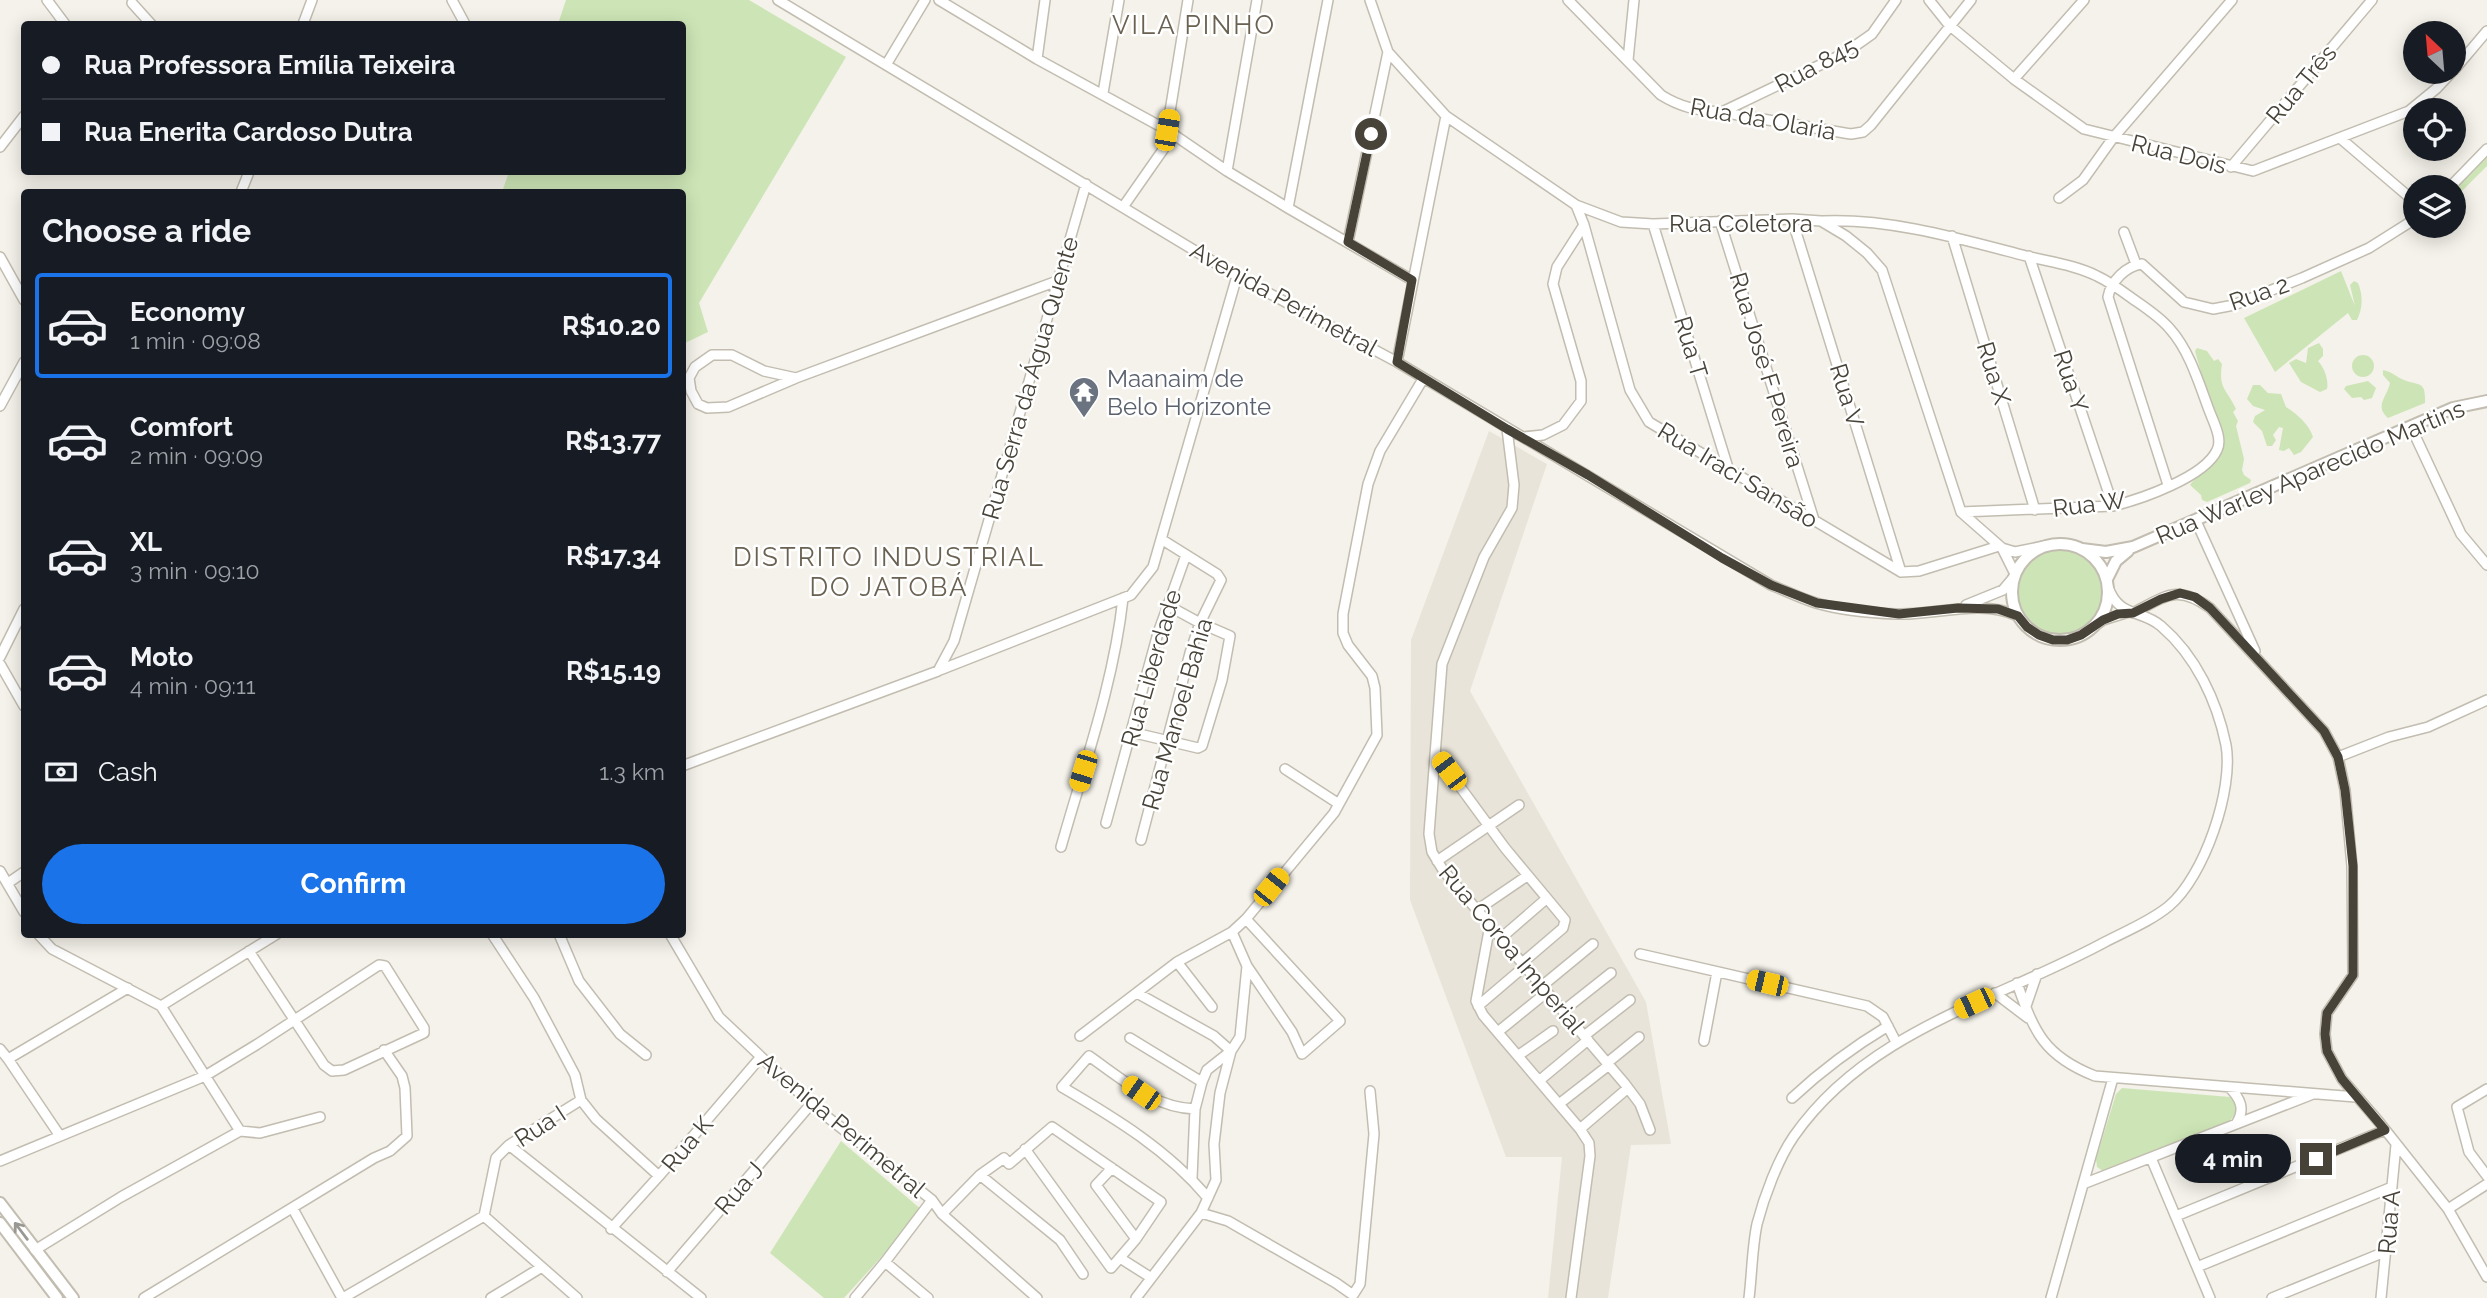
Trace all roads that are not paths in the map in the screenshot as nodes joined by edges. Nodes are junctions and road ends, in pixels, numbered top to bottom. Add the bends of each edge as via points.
1 (47, 0) edge
2 (312, 0) edge
3 (452, 0) edge
4 (778, 0) edge
5 (925, 0) edge
6 (940, 0) edge
7 (1045, 0) edge
8 (1119, 0) edge
9 (1188, 0) edge
10 (1257, 0) edge
11 (1328, 0) edge
12 (1370, 0) edge
13 (1568, 0) edge
14 (1634, 0) edge
15 (1896, 0) edge
16 (1929, 0) edge
17 (1971, 0) edge
18 (2084, 0) edge
19 (2232, 0) edge
20 (2372, 0) edge
21 (132, 4) dead end
22 (63, 21) edge
23 (148, 21) edge
24 (304, 21) edge
25 (463, 21) edge
26 (1950, 25) junction
27 (2487, 31) edge
28 (1388, 52) junction
29 (2466, 56) edge
30 (1037, 59) junction
31 (1628, 60) junction
32 (886, 65) junction
33 (2014, 79) junction
34 (2441, 84) edge
35 (1103, 93) junction
36 (1722, 112) junction
37 (1447, 116) junction
38 (21, 121) edge
39 (1170, 132) junction
40 (2113, 138) junction
41 (2340, 138) junction
42 (0, 147) edge
43 (2487, 149) edge
44 (2231, 167) junction
45 (1227, 171) junction
46 (2462, 175) edge
47 (1086, 184) junction
48 (2403, 192) edge
49 (2059, 198) dead end
50 (1576, 205) junction
51 (1123, 207) junction
52 (1288, 208) junction
53 (1792, 219) junction
54 (1720, 221) junction
55 (1821, 221) junction
56 (1653, 223) junction
57 (1584, 225) junction
58 (2403, 227) edge
59 (2124, 232) dead end
60 (1952, 236) junction
61 (1348, 242) junction
62 (2029, 256) junction
63 (0, 257) edge
64 (2136, 264) junction
65 (1237, 276) junction
66 (1412, 280) junction
67 (1057, 281) junction
68 (2112, 284) junction
69 (21, 295) edge
70 (1397, 362) junction
71 (21, 368) edge
72 (796, 378) junction
73 (1423, 379) junction
74 (2487, 401) edge
75 (0, 406) edge
76 (2411, 427) junction
77 (1507, 429) junction
78 (1522, 438) junction
79 (1728, 471) junction
80 (2168, 485) junction
81 (2113, 506) junction
82 (2035, 510) junction
83 (1961, 512) junction
84 (1814, 520) junction
85 (2196, 521) junction
86 (1161, 539) junction
87 (2044, 546) junction
88 (2001, 547) junction
89 (2133, 547) junction
90 (2082, 549) junction
91 (1186, 555) junction
92 (2487, 565) edge
93 (1901, 572) junction
94 (2015, 575) junction
95 (2107, 583) junction
96 (1123, 598) junction
97 (1167, 605) junction
98 (1958, 608) junction
99 (2131, 613) junction
100 (21, 615) edge
101 (2018, 616) junction
102 (1200, 623) junction
103 (2093, 627) junction
104 (0, 657) edge
105 (2259, 659) junction
106 (0, 664) edge
107 (938, 671) junction
108 (2487, 700) edge
109 (21, 701) edge
110 (1131, 732) junction
111 (1168, 741) junction
112 (1436, 754) junction
113 (2338, 757) junction
114 (686, 765) edge
115 (1285, 769) dead end
116 (1339, 804) junction
117 (1519, 805) dead end
118 (1106, 823) dead end
119 (1488, 825) junction
120 (1141, 840) dead end
121 (1061, 847) dead end
122 (1437, 861) junction
123 (0, 871) edge
124 (21, 874) edge
125 (1527, 876) junction
126 (8, 883) junction
127 (1546, 899) junction
128 (21, 907) edge
129 (1477, 910) junction
130 (1246, 919) junction
131 (1490, 925) junction
132 (1232, 932) junction
133 (42, 938) edge
134 (270, 938) edge
135 (495, 938) edge
136 (561, 938) edge
137 (672, 938) edge
138 (1501, 938) junction
139 (1593, 944) dead end
140 (249, 951) junction
141 (1640, 954) dead end
142 (1177, 962) junction
143 (1523, 965) junction
144 (1248, 966) junction
145 (1717, 972) junction
146 (1611, 973) dead end
147 (2037, 975) junction
148 (2017, 983) junction
149 (128, 988) junction
150 (1544, 989) junction
151 (1137, 993) junction
152 (1995, 993) junction
153 (1630, 1000) dead end
154 (161, 1006) junction
155 (1478, 1006) junction
156 (1212, 1007) dead end
157 (2025, 1009) junction
158 (1563, 1011) junction
159 (295, 1019) junction
160 (2030, 1020) junction
161 (1888, 1026) junction
162 (1499, 1031) junction
163 (1553, 1031) dead end
164 (1080, 1036) dead end
165 (1640, 1037) dead end
166 (1130, 1038) dead end
167 (1586, 1038) junction
168 (1704, 1041) dead end
169 (1896, 1042) junction
170 (0, 1049) edge
171 (384, 1050) junction
172 (1231, 1051) junction
173 (646, 1055) dead end
174 (1519, 1055) junction
175 (760, 1058) junction
176 (8, 1059) junction
177 (1608, 1064) junction
178 (205, 1076) junction
179 (2113, 1078) junction
180 (1540, 1080) junction
181 (1202, 1082) junction
182 (2229, 1087) junction
183 (1628, 1088) junction
184 (2487, 1089) edge
185 (1370, 1091) dead end
186 (2315, 1093) junction
187 (2356, 1097) junction
188 (1792, 1098) dead end
189 (581, 1100) junction
190 (811, 1104) junction
191 (1559, 1104) junction
192 (1195, 1109) junction
193 (320, 1117) dead end
194 (2236, 1124) junction
195 (1580, 1129) junction
196 (1650, 1130) dead end
197 (2385, 1130) junction
198 (240, 1131) junction
199 (60, 1136) junction
200 (509, 1145) junction
201 (2396, 1145) junction
202 (1025, 1149) junction
203 (2151, 1158) junction
204 (0, 1161) edge
205 (2483, 1164) edge
206 (1112, 1168) junction
207 (980, 1175) junction
208 (659, 1176) junction
209 (2487, 1176) edge
210 (1192, 1178) junction
211 (2083, 1184) junction
212 (2487, 1184) edge
213 (2392, 1187) junction
214 (1208, 1198) junction
215 (932, 1200) junction
216 (0, 1203) edge
217 (293, 1209) junction
218 (2448, 1209) junction
219 (1201, 1213) junction
220 (942, 1214) junction
221 (484, 1216) junction
222 (2176, 1216) junction
223 (0, 1223) edge
224 (611, 1229) junction
225 (1136, 1239) junction
226 (35, 1250) junction
227 (2387, 1251) junction
228 (1120, 1258) junction
229 (885, 1262) junction
230 (542, 1267) junction
231 (2197, 1267) junction
232 (667, 1272) junction
233 (1083, 1274) dead end
234 (1150, 1277) junction
235 (2487, 1277) edge
236 (1355, 1297) edge
237 (57, 1298) edge
238 (73, 1298) edge
239 (144, 1298) edge
240 (343, 1298) edge
241 (491, 1298) edge
242 (577, 1298) edge
243 (701, 1298) edge
244 (855, 1298) edge
245 (928, 1298) edge
246 (1037, 1298) edge
247 (1136, 1298) edge
248 (1571, 1298) edge
249 (1749, 1298) edge
250 (2051, 1298) edge
251 (2210, 1298) edge
252 (2272, 1298) edge
253 (2381, 1298) edge

1 - 22 street
2 - 24 street
3 - 25 street
4 - 32 street, Avenida Perimetral
5 - 32 street
6 - 30 street
7 - 30 street
8 - 35 street
9 - 39 street
10 - 45 street
11 - 52 street
12 - 28 street, Rua Coletora
13 - 31 street, Rua da Olaria
14 - 31 street
15 - 36 street, Rua 845 via 1872,34 1845,53
16 - 26 street, Rua Dois
17 - 26 street
18 - 33 street
19 - 40 street
20 - 44 street, Rua Três
21 - 23 street
26 - 33 street, Rua Dois
26 - 36 street, Rua da Olaria via 1863,132 1851,134
27 - 29 street, Rua Dois
28 - 37 street, Rua Coletora
28 - 61 street
30 - 35 street
31 - 36 street, Rua da Olaria via 1661,95 1676,104
32 - 47 street, Avenida Perimetral
33 - 40 street, Rua Dois via 2084,129
34 - 41 street, Rua Dois via 2409,111
35 - 39 street
37 - 50 street, Rua Coletora
37 - 66 street
38 - 42 street
39 - 45 street
39 - 51 street
40 - 44 street, Rua Dois
40 - 49 street via 2083,180
41 - 44 street, Rua Dois via 2253,171
41 - 48 street
43 - 46 street
45 - 52 street
47 - 51 street, Avenida Perimetral
47 - 67 street, Rua Serra da Água Quente
50 - 56 street, Rua Coletora via 1621,222
50 - 57 street, Rua Iraci Sansão
51 - 65 street, Avenida Perimetral
52 - 61 street
53 - 54 street, Rua Coletora
53 - 55 street, Rua Coletora
53 - 93 street, Rua V
54 - 56 street, Rua Coletora
54 - 84 street, Rua José F Pereira
55 - 60 street via 1846,220
55 - 83 street, Rua Coletora via 1846,236 1882,270
56 - 79 street, Rua T
57 - 78 street via 1557,267 1553,284 1581,381 1581,401 1563,425
57 - 79 street, Rua Iraci Sansão via 1630,390 1640,409 1649,422
58 - 64 street, Rua 2 via 2370,248 2302,278 2213,309 2184,302 2142,264
59 - 64 street
60 - 62 street
60 - 82 street, Rua X
61 - 66 street
62 - 68 street via 2059,262
62 - 81 street, Rua Y
63 - 69 street
64 - 68 street
65 - 70 street, Avenida Perimetral
65 - 86 street
66 - 70 street
67 - 72 street
67 - 107 street, Rua Serra da Água Quente via 954,642
68 - 80 street via 2108,297
68 - 80 street, Rua W via 2161,319 2181,343 2217,431 2219,447 2209,463
70 - 73 street, Avenida Perimetral
71 - 75 street
72 - 72 street via 729,407 708,408 698,404 690,378 695,367 712,355 732,355 764,371
73 - 77 street, Avenida Perimetral
73 - 116 street via 1380,451 1368,484 1343,633 1372,676 1377,735
74 - 76 street, Rua Warley Aparecido Martins via 2453,408
76 - 85 street, Rua Warley Aparecido Martins
76 - 92 street via 2461,534
77 - 78 street, Avenida Perimetral
77 - 112 street, Rua Coroa Imperial via 1512,508 1484,557 1442,664
78 - 98 street, Avenida Perimetral via 1734,565 1817,603 1899,614
79 - 84 street, Rua Iraci Sansão
80 - 81 street, Rua W
81 - 82 street, Rua W
82 - 83 street, Rua W
83 - 88 street
84 - 93 street, Rua Iraci Sansão
85 - 89 street, Rua Warley Aparecido Martins
85 - 105 street
86 - 91 street, Rua Manoel Bahia
86 - 96 street via 1153,567 1131,595
87 - 88 street via 2015,552
87 - 90 street
87 - 94 street via 2022,562
88 - 93 street
88 - 94 street
89 - 90 street, Rua Warley Aparecido Martins via 2106,552
89 - 95 street, Rua Warley Aparecido Martins via 2116,561
90 - 95 street via 2101,566
91 - 97 street, Rua Liberdade
91 - 102 street, Rua Manoel Bahia via 1221,580
94 - 98 street, Avenida Perimetral via 2003,590
94 - 101 street via 2013,604
95 - 99 street via 2115,602
95 - 103 street via 2107,602
96 - 107 street
96 - 121 street via 1098,720
97 - 102 street
97 - 110 street, Rua Liberdade
98 - 101 street, Avenida Perimetral via 1998,609
99 - 103 street
99 - 105 street via 2180,593 2195,597
99 - 147 street via 2163,628 2202,675 2226,746 2227,778 2219,816 2192,878 2170,905
100 - 104 street
101 - 103 street via 2027,627 2053,640 2067,640
102 - 111 street, Rua Manoel Bahia
102 - 111 street via 1230,636 1222,680 1203,744 1198,748
105 - 113 street via 2324,731
106 - 109 street
107 - 114 street
108 - 113 street via 2428,727
110 - 111 street
110 - 118 street, Rua Liberdade
111 - 120 street, Rua Manoel Bahia
112 - 119 street
112 - 122 street, Rua Coroa Imperial via 1429,834
113 - 187 street via 2353,866 2353,975 2327,1013 2325,1034 2327,1051
115 - 116 street
116 - 130 street
117 - 119 street
119 - 122 street
119 - 125 street
122 - 129 street, Rua Coroa Imperial
123 - 126 street
124 - 126 street
125 - 127 street
125 - 129 street
126 - 128 street
127 - 138 street
127 - 143 street via 1565,920 1563,928
129 - 131 street, Rua Coroa Imperial
130 - 132 street
130 - 144 street via 1340,1021 1302,1054
131 - 138 street, Rua Coroa Imperial
131 - 155 street
132 - 142 street
132 - 144 street
133 - 149 street via 52,949
134 - 140 street
135 - 189 street via 534,998 575,1075
136 - 173 street via 579,981 620,1034
137 - 175 street, Avenida Perimetral via 719,1017
138 - 143 street, Rua Coroa Imperial
139 - 150 street
140 - 154 street
140 - 159 street
141 - 145 street
142 - 151 street
142 - 156 street
143 - 150 street, Rua Coroa Imperial
143 - 155 street
144 - 172 street via 1240,1037
145 - 161 street via 1867,1006
145 - 168 street
146 - 158 street
147 - 148 street
147 - 157 street
148 - 152 street
148 - 157 street
149 - 154 street
149 - 176 street
150 - 158 street, Rua Coroa Imperial
150 - 162 street
151 - 164 street
151 - 172 street via 1214,1036
152 - 160 street
152 - 169 street
153 - 167 street
154 - 178 street
155 - 162 street
157 - 160 street
158 - 167 street, Rua Coroa Imperial
159 - 171 street via 332,1071 344,1070
159 - 171 street via 382,964 425,1031
159 - 178 street
160 - 179 street via 2062,1061 2095,1076
161 - 169 street
161 - 188 street via 1846,1051
162 - 174 street
163 - 174 street
165 - 177 street
166 - 181 street
167 - 177 street, Rua Coroa Imperial
167 - 180 street
169 - 249 street via 1842,1081 1793,1137 1757,1225
170 - 176 street
171 - 217 street via 402,1076 407,1136
172 - 181 street via 1207,1070
172 - 214 street via 1214,1144 1216,1181
174 - 180 street
175 - 190 street, Avenida Perimetral
175 - 208 street, Rua K
176 - 199 street
177 - 183 street, Rua Coroa Imperial
177 - 191 street
178 - 198 street
178 - 199 street
179 - 182 street
179 - 211 street
180 - 191 street
181 - 192 street
182 - 186 street
182 - 194 street via 2242,1109
183 - 195 street
183 - 196 street, Rua Coroa Imperial
184 - 205 street via 2457,1107 2469,1152
185 - 236 street via 1374,1134
186 - 187 street
186 - 194 street
187 - 197 street
189 - 200 street, Rua I
189 - 208 street, Rua I
190 - 215 street, Avenida Perimetral
190 - 232 street, Rua J
191 - 195 street
192 - 210 street
192 - 210 street via 1160,1103 1089,1056 1062,1087 1124,1124
193 - 198 street via 260,1133
194 - 203 street
195 - 248 street via 1590,1156
197 - 201 street
197 - 222 street
198 - 226 street
199 - 204 street
200 - 221 street, Rua I via 496,1158
200 - 224 street
201 - 213 street, Rua A
201 - 218 street
202 - 206 street via 1052,1127
202 - 207 street via 1009,1164 1004,1158
202 - 228 street via 1111,1268
203 - 211 street
203 - 222 street
205 - 209 street
206 - 225 street via 1096,1185
206 - 225 street via 1161,1202
207 - 220 street
207 - 233 street via 1060,1240
208 - 224 street, Rua K
210 - 214 street
211 - 250 street
212 - 218 street
213 - 227 street, Rua A
213 - 231 street
214 - 219 street
215 - 220 street, Avenida Perimetral
215 - 229 street
226 -> 216 street
217 - 239 street
217 - 240 street
218 - 235 street
219 - 234 street
219 - 236 street via 1228,1221
220 - 246 street, Avenida Perimetral
221 - 230 street
221 - 240 street
222 - 231 street
223 - 237 street
224 - 232 street
225 - 228 street
226 - 238 street
227 - 252 street
227 - 253 street, Rua A
228 - 234 street
229 - 244 street
229 - 245 street
230 - 241 street
230 - 242 street
231 - 251 street
232 - 243 street
234 - 247 street

